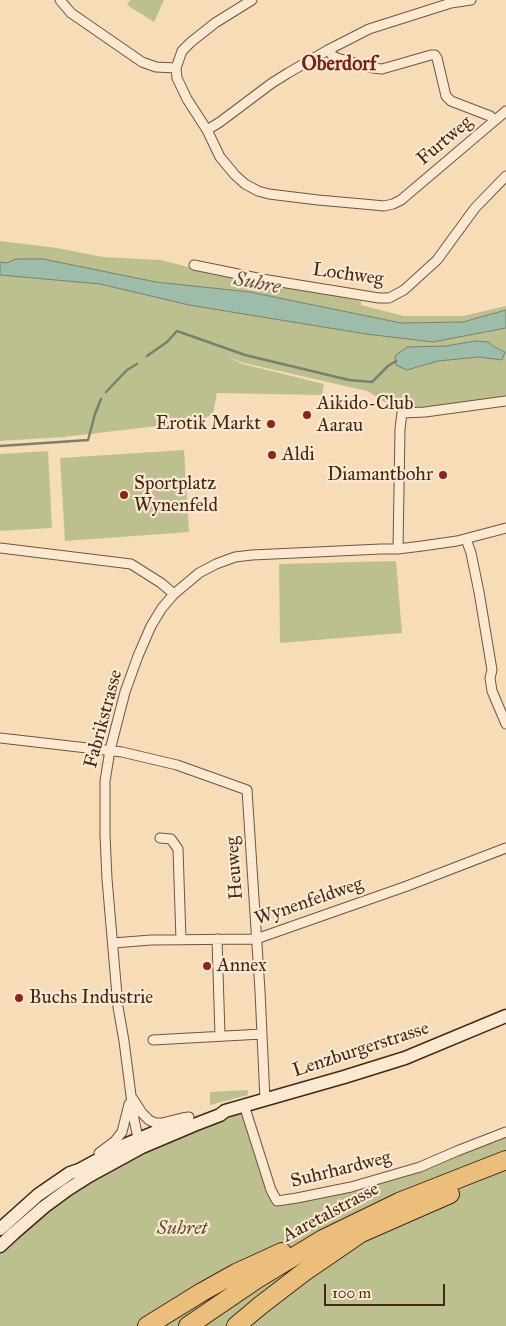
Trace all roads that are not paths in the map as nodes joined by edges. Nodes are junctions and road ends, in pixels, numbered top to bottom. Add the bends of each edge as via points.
1 (60, 0) edge
2 (252, 0) edge
3 (471, 0) edge
4 (451, 1) edge
5 (328, 50) junction
6 (176, 68) junction
7 (506, 111) edge
8 (494, 120) junction
9 (207, 130) junction
10 (506, 176) edge
11 (194, 265) dead end
12 (506, 401) edge
13 (506, 528) edge
14 (466, 539) junction
15 (0, 548) edge
16 (398, 549) junction
17 (174, 594) junction
18 (506, 724) edge
19 (0, 738) edge
20 (110, 750) junction
21 (160, 838) dead end
22 (506, 848) edge
23 (217, 939) junction
24 (256, 939) junction
25 (181, 940) junction
26 (113, 942) junction
27 (506, 1016) edge
28 (262, 1034) junction
29 (220, 1036) junction
30 (153, 1040) dead end
31 (131, 1097) junction
32 (265, 1100) junction
33 (244, 1105) junction
34 (225, 1111) junction
35 (189, 1117) junction
36 (506, 1132) edge
37 (140, 1143) junction
38 (506, 1160) edge
39 (506, 1172) edge
40 (70, 1173) junction
41 (0, 1229) edge
42 (361, 1233) junction
43 (323, 1239) junction
44 (0, 1246) edge
45 (147, 1326) edge
46 (188, 1326) edge
47 (209, 1326) edge
48 (236, 1326) edge

1 - 6 street via 71,13 142,62
2 - 6 street via 191,42 182,51
3 - 4 street
4 - 5 street via 369,30
5 - 8 street, Furtweg via 337,58 382,69 435,55 446,96 451,102
5 - 9 street via 272,83
6 - 9 street, Furtweg via 187,99
7 - 8 street, Furtweg
8 - 9 street, Furtweg via 401,200 384,206 258,191 245,184 220,158
10 - 11 street, Lochweg via 479,204 437,260 404,290 389,298
12 - 16 street via 402,413
13 - 14 street, Fabrikstrasse
14 - 16 street, Fabrikstrasse
14 - 18 street via 479,592 492,670 492,691
15 - 17 street via 131,564
16 - 17 street, Fabrikstrasse via 235,557 199,573
17 - 20 street, Fabrikstrasse via 151,626 138,656
19 - 20 street
20 - 24 street, Heuweg via 177,765 247,790
20 - 26 street, Fabrikstrasse via 105,780 105,835
21 - 25 street via 171,839 178,849
22 - 24 street, Wynenfeldweg
23 - 24 street, Wynenfeldweg
23 - 25 street, Wynenfeldweg
23 - 29 street
24 - 28 street, Heuweg
25 - 26 street, Wynenfeldweg
26 - 31 street, Fabrikstrasse via 118,1007
27 - 32 main road, Lenzburgerstrasse via 406,1058
28 - 29 street
28 - 32 street, Heuweg
29 - 30 street
31 - 35 street, Fabrikstrasse via 142,1113 155,1123
31 - 37 street, Fabrikstrasse
31 - 40 street, Fabrikstrasse via 122,1132 115,1141
32 - 33 main road, Lenzburgerstrasse
33 - 34 main road, Lenzburgerstrasse
33 - 36 street, Suhrhardweg via 277,1201 351,1187 411,1169
34 - 35 main road, Lenzburgerstrasse via 219,1109
34 - 37 main road, Lenzburgerstrasse
35 - 37 main road, Lenzburgerstrasse
37 - 40 main road, Lenzburgerstrasse via 111,1152
37 - 44 main road, Lenzburgerstrasse via 67,1190
38 - 43 highway, Aaretalstrasse via 399,1202
39 - 42 highway, Aaretalstrasse
40 - 41 main road, Lenzburgerstrasse via 38,1195
42 - 47 highway, Aaretalstrasse via 286,1274
42 - 48 highway via 304,1272
43 - 45 highway via 278,1254 236,1274
43 - 46 highway, Aaretalstrasse

